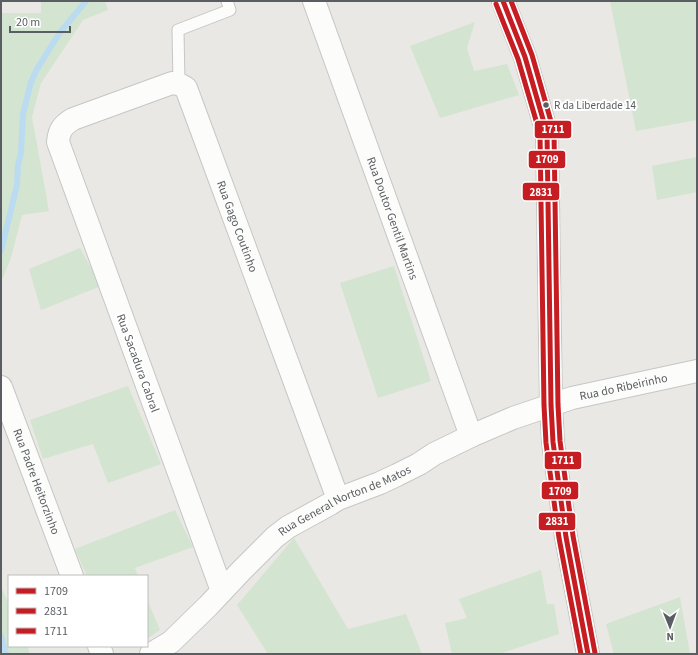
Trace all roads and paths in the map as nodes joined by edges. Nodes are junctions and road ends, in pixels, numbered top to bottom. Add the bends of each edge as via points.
1 (227, 1) edge
2 (314, 1) edge
3 (503, 1) edge
4 (179, 84) junction
5 (697, 371) edge
6 (1, 387) edge
7 (551, 406) junction
8 (471, 436) junction
9 (338, 499) junction
10 (72, 575) edge
11 (222, 591) junction
12 (174, 648) edge
13 (151, 654) edge
14 (588, 654) edge

1 - 4 lane via 230,10 178,30
2 - 8 street, Rua Doutor Gentil Martins
3 - 7 street via 525,57 547,132
4 - 9 street, Rua Gago Coutinho via 186,88
4 - 11 street, Rua Sacadura Cabral via 172,83 73,119 66,123 58,134 58,142
5 - 7 street, Rua do Ribeirinho via 572,398
6 - 10 street, Rua Padre Heitorzinho
7 - 8 street, Rua General Norton de Matos via 513,418
7 - 14 street via 553,442 566,537
8 - 9 street, Rua General Norton de Matos via 397,475
9 - 11 street, Rua General Norton de Matos via 288,527
11 - 12 street, Rua General Norton de Matos
12 - 13 street, Rua General Norton de Matos

